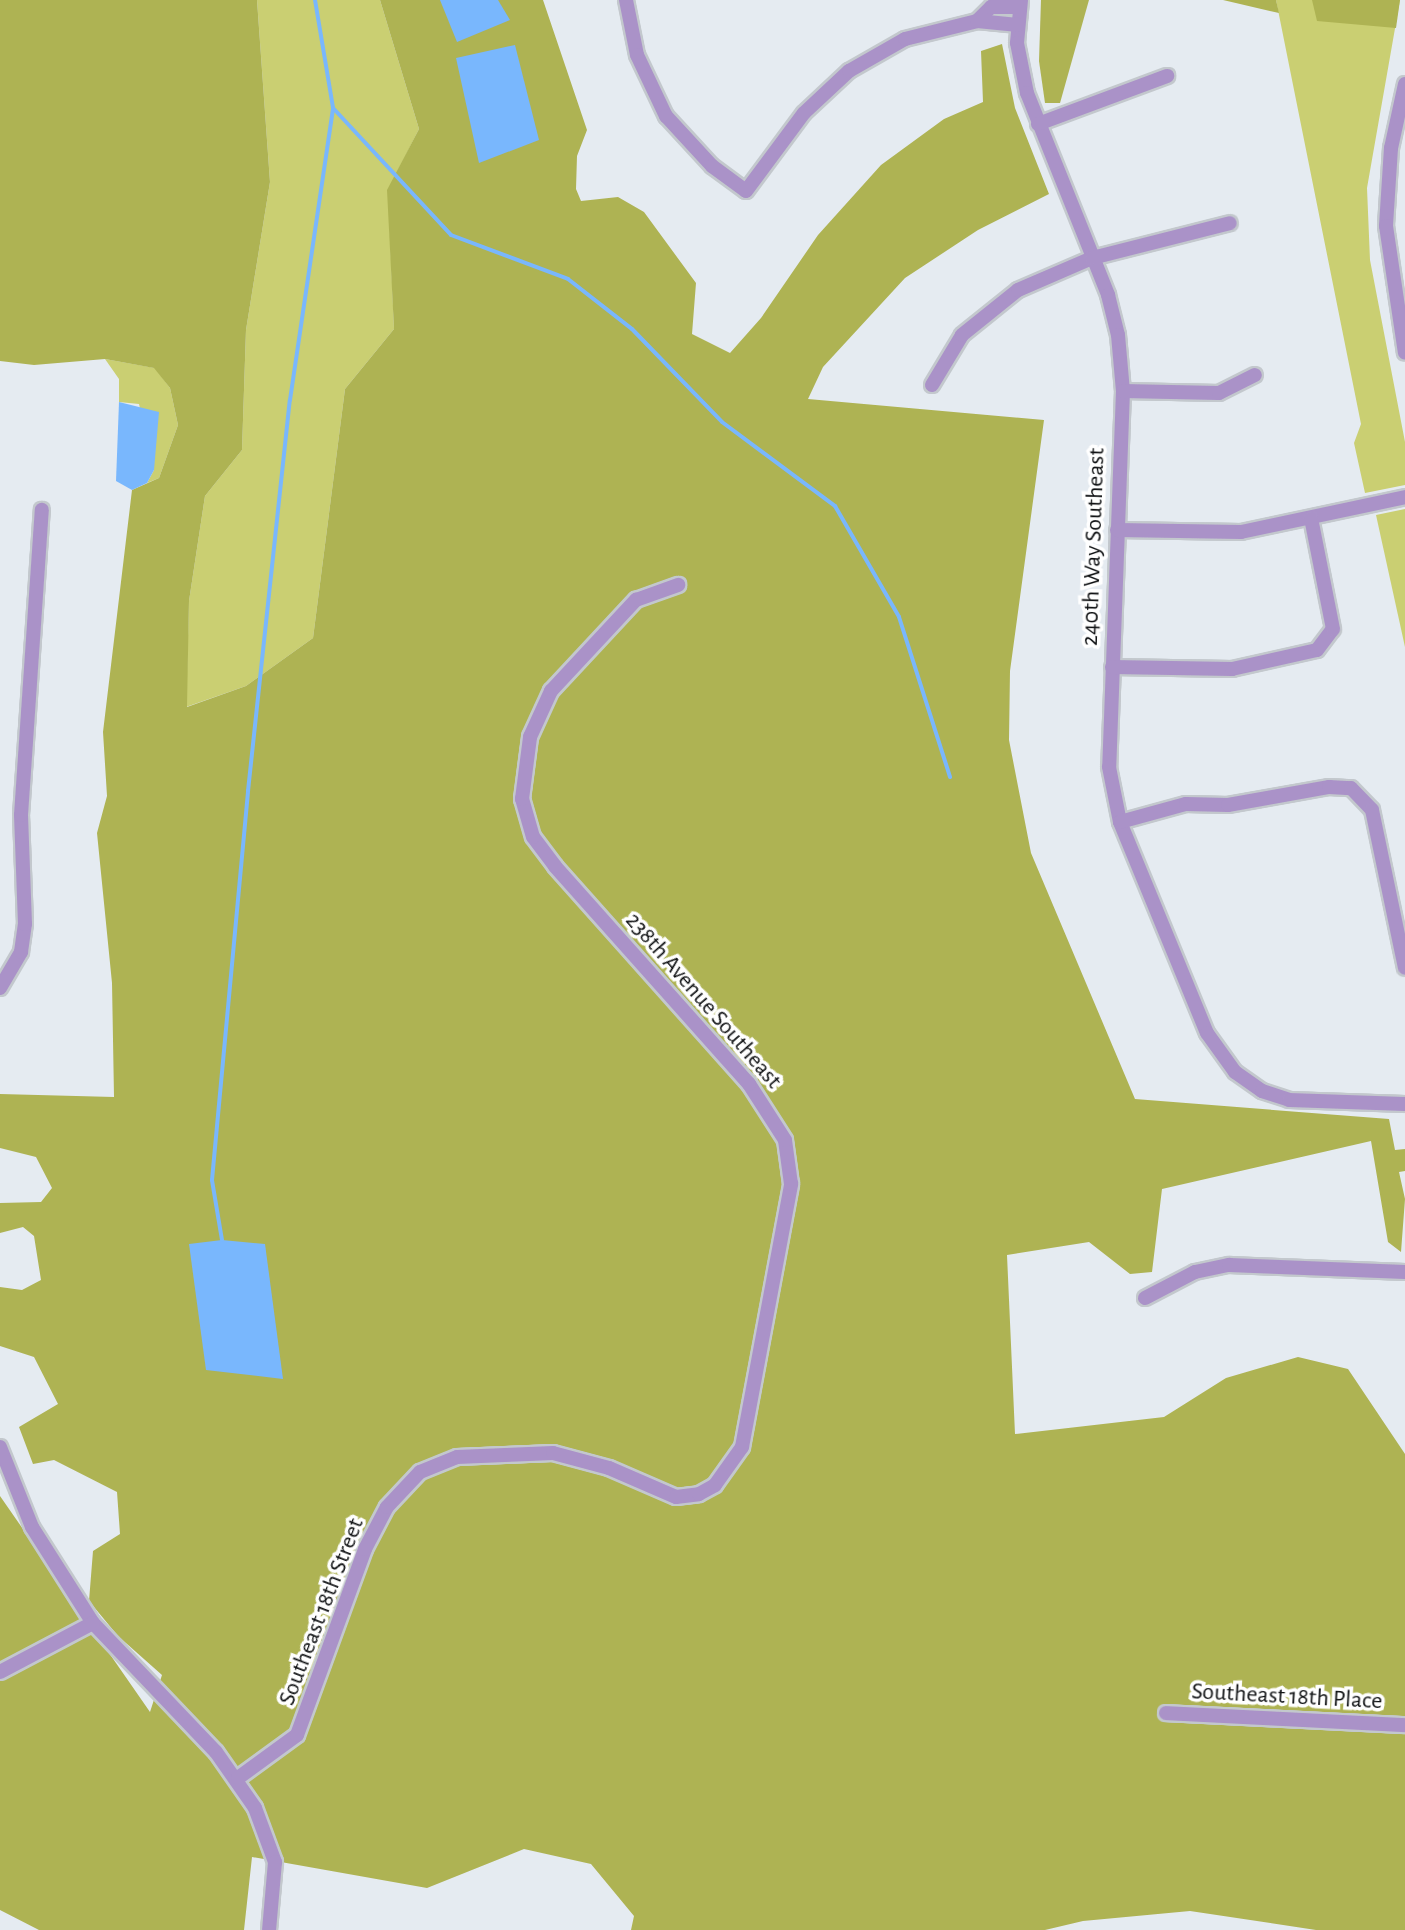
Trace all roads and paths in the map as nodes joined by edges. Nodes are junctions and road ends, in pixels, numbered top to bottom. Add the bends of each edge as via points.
1 (626, 0) edge
2 (1020, 3) edge
3 (977, 21) junction
4 (1018, 25) junction
5 (1167, 76) dead end
6 (1404, 92) edge
7 (1038, 124) junction
8 (1230, 223) dead end
9 (1092, 258) junction
10 (1405, 350) edge
11 (1255, 375) dead end
12 (932, 385) dead end
13 (1123, 391) junction
14 (1405, 497) edge
15 (42, 510) dead end
16 (1311, 518) junction
17 (1117, 530) junction
18 (678, 585) dead end
19 (1112, 667) junction
20 (1120, 822) junction
21 (1397, 887) edge
22 (1405, 968) edge
23 (0, 988) edge
24 (1403, 1105) edge
25 (1405, 1272) edge
26 (1145, 1298) dead end
27 (0, 1447) edge
28 (676, 1497) joint
29 (93, 1623) junction
30 (0, 1672) edge
31 (1166, 1713) dead end
32 (1405, 1725) edge
33 (238, 1778) junction
34 (269, 1930) edge

1 - 3 street via 637,55 666,116 712,166 746,191 804,113 849,71 905,39
2 - 3 street via 991,7
2 - 4 street, 240th Way Southeast
3 - 4 street
4 - 7 street, 240th Way Southeast via 1021,69
5 - 7 street
6 - 10 street via 1391,148 1386,226
7 - 9 street, 240th Way Southeast
8 - 9 street
9 - 12 street via 994,305 962,335
9 - 13 street, 240th Way Southeast via 1114,319
11 - 13 street via 1219,393
13 - 17 street, 240th Way Southeast
14 - 16 street
15 - 23 street via 21,815 25,924 21,952
16 - 17 street via 1212,534
16 - 19 street via 1332,616 1329,637 1311,653 1232,669
17 - 19 street, 240th Way Southeast
18 - 28 street, 238th Avenue Southeast via 636,600 551,691 530,737 522,799 533,837 555,866 749,1084 785,1140 791,1184 742,1447 715,1485
19 - 20 street, 240th Way Southeast via 1109,767
20 - 21 street via 1186,804 1247,803 1329,787 1351,788 1372,810
20 - 24 street, 240th Way Southeast via 1223,1060 1247,1081 1289,1100
21 - 22 street
25 - 26 street via 1229,1265 1195,1272
27 - 29 street via 32,1527
28 - 33 street, Southeast 18th Street via 609,1468 553,1453 457,1457 420,1472 387,1507 365,1549 297,1735
29 - 30 street
29 - 33 street
31 - 32 street, Southeast 18th Place
33 - 34 street via 265,1829 275,1862

